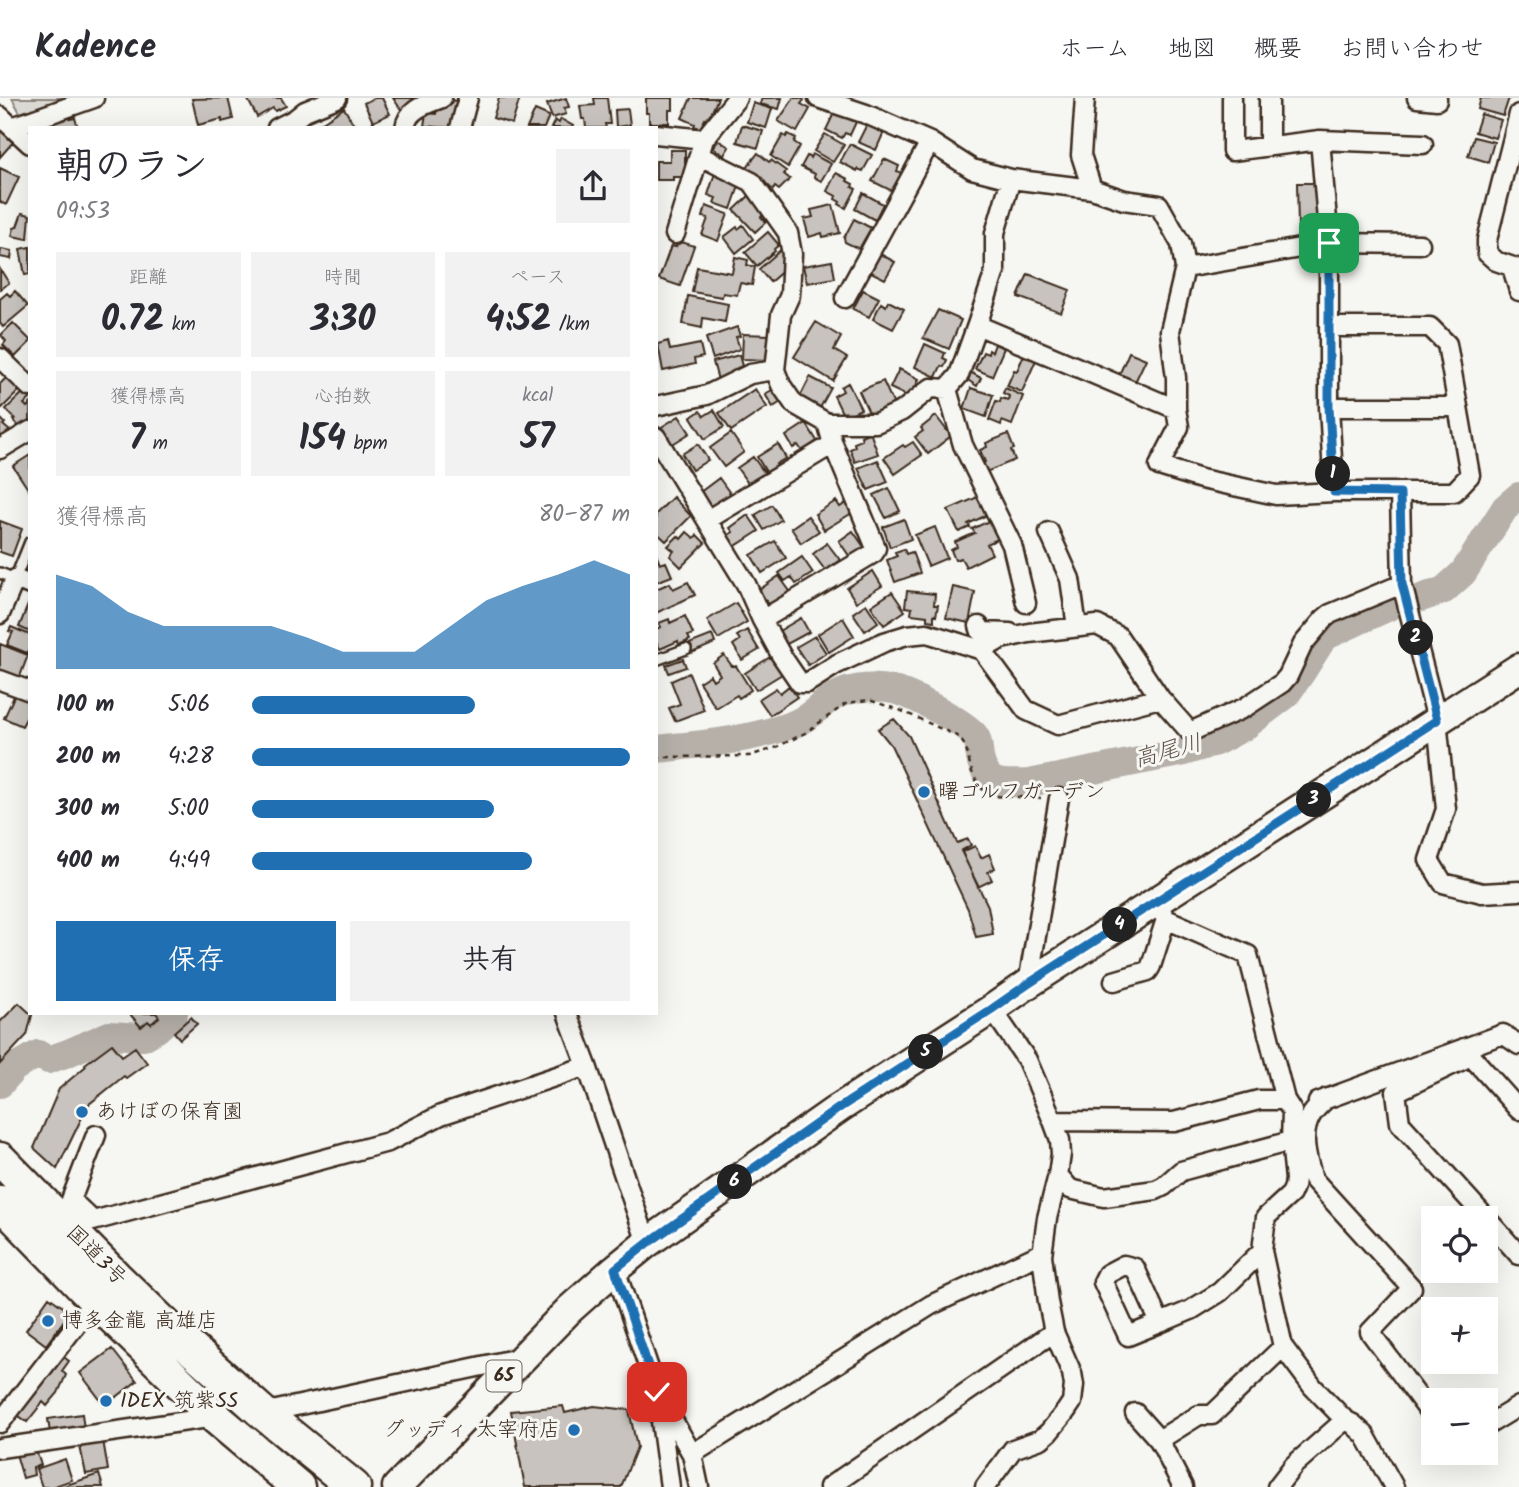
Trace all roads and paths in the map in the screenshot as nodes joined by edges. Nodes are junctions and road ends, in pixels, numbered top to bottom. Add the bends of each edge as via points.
1 (94, 98) edge
2 (337, 98) edge
3 (442, 98) edge
4 (468, 98) edge
5 (737, 98) edge
6 (818, 98) edge
7 (1085, 98) edge
8 (1231, 98) edge
9 (1269, 98) edge
10 (1417, 98) edge
11 (1437, 98) edge
12 (1519, 114) edge
13 (308, 120) edge
14 (6, 122) edge
15 (281, 126) edge
16 (405, 126) edge
17 (461, 126) edge
18 (658, 135) edge
19 (1320, 139) junction
20 (28, 142) edge
21 (930, 142) junction
22 (1423, 144) dead end
23 (1269, 145) junction
24 (702, 147) junction
25 (1011, 178) junction
26 (1092, 189) junction
27 (675, 234) dead end
28 (1329, 243) junction
29 (1420, 244) dead end
30 (1185, 268) junction
31 (1516, 268) edge
32 (1519, 291) edge
33 (845, 298) dead end
34 (977, 325) junction
35 (1330, 327) junction
36 (0, 358) edge
37 (775, 370) junction
38 (28, 385) edge
39 (947, 389) junction
40 (658, 406) edge
41 (1329, 407) junction
42 (1458, 407) junction
43 (1176, 409) junction
44 (827, 424) junction
45 (28, 432) edge
46 (658, 441) edge
47 (833, 444) junction
48 (0, 449) edge
49 (1334, 492) junction
50 (1400, 493) junction
51 (707, 520) junction
52 (1049, 532) dead end
53 (28, 547) edge
54 (15, 579) edge
55 (1402, 584) junction
56 (1026, 603) dead end
57 (0, 614) edge
58 (762, 621) junction
59 (979, 626) dead end
60 (1077, 627) junction
61 (1029, 633) junction
62 (686, 649) dead end
63 (982, 650) junction
64 (658, 659) edge
65 (1519, 668) edge
66 (0, 680) edge
67 (28, 690) edge
68 (1160, 698) junction
69 (1437, 720) junction
70 (658, 758) edge
71 (1059, 798) joint
72 (1519, 891) edge
73 (1161, 911) junction
74 (1114, 981) dead end
75 (1028, 984) junction
76 (992, 1009) junction
77 (568, 1015) edge
78 (1519, 1045) edge
79 (1467, 1052) junction
80 (587, 1066) junction
81 (1327, 1098) junction
82 (1288, 1106) junction
83 (1519, 1110) edge
84 (1054, 1121) junction
85 (96, 1135) dead end
86 (1291, 1140) junction
87 (0, 1158) edge
88 (1058, 1175) junction
89 (0, 1202) edge
90 (1475, 1206) edge
91 (1498, 1231) edge
92 (648, 1243) junction
93 (1262, 1251) junction
94 (1042, 1253) junction
95 (1519, 1255) edge
96 (615, 1269) junction
97 (116, 1277) junction
98 (94, 1299) junction
99 (1160, 1323) dead end
100 (1055, 1332) junction
101 (1283, 1347) junction
102 (522, 1357) junction
103 (657, 1392) junction
104 (1421, 1401) edge
105 (1519, 1406) edge
106 (263, 1413) junction
107 (1135, 1413) dead end
108 (215, 1417) junction
109 (1498, 1419) edge
110 (1345, 1420) junction
111 (0, 1423) edge
112 (1159, 1440) junction
113 (0, 1448) edge
114 (692, 1454) junction
115 (298, 1487) edge
116 (354, 1487) edge
117 (397, 1487) edge
118 (670, 1487) edge
119 (699, 1487) edge
120 (829, 1487) edge
121 (985, 1487) edge
122 (1184, 1487) edge
123 (1277, 1487) edge
124 (1394, 1487) edge

1 - 14 street
2 - 13 street
3 - 16 street via 415,109
4 - 17 street
5 - 24 street
6 - 21 street
7 - 26 street via 1081,155
8 - 23 street via 1232,151
9 - 23 street
10 - 11 street
12 - 31 street via 1486,253
13 - 15 street via 295,119
14 - 20 street
18 - 24 street
19 - 22 street
19 - 23 street
19 - 28 street
21 - 25 street via 972,169
21 - 33 street
24 - 27 street
24 - 37 street via 752,182 788,233 790,295 781,315
25 - 26 street
25 - 34 street via 995,233 995,271
26 - 30 street via 1159,205 1181,244
28 - 29 street
28 - 30 street
28 - 35 street
30 - 43 street via 1170,331
31 - 32 street
34 - 39 street via 959,375
34 - 43 street
35 - 41 street
35 - 42 street via 1430,327 1447,344
36 - 38 street
37 - 40 street via 750,374 707,395
37 - 44 street via 794,404
39 - 44 street via 931,388 902,411 876,423
39 - 56 street via 963,445 1012,545
41 - 42 street
41 - 49 street
42 - 50 street via 1470,475 1454,492
43 - 49 street via 1179,427 1159,466 1276,495
44 - 47 street
45 - 48 street
46 - 51 street
47 - 51 street
47 - 58 street via 876,548 874,553
49 - 50 street
50 - 55 street
51 - 58 street via 746,584
52 - 60 street via 1070,579
53 - 54 lane
54 - 57 street
55 - 68 street via 1330,614 1303,644 1282,683 1244,708 1189,732
55 - 69 street
58 - 63 street via 800,683 907,635 928,633
59 - 61 street via 981,632
60 - 61 street
60 - 68 street via 1097,625 1118,636
61 - 63 street via 1001,639
62 - 64 lane
63 - 68 street via 1026,710 1058,725
65 - 69 main road, 65
66 - 67 street
69 - 72 street via 1446,809 1429,860 1443,883 1482,893
69 - 73 main road, 65
70 - 71 path via 748,756 805,733 847,703 869,700 959,737 976,780 991,796
71 - 75 street
73 - 74 street via 1151,967
73 - 75 main road, 65
73 - 82 street via 1248,955
75 - 76 main road, 65
76 - 84 street via 1027,1060
76 - 92 main road, 65 via 839,1108
77 - 80 street
78 - 79 street via 1503,1034
79 - 81 street
79 - 83 street
79 - 90 street via 1396,1093 1400,1123
80 - 85 street via 442,1115 388,1142 93,1221 71,1200
80 - 92 street
81 - 82 street
81 - 104 street via 1306,1127 1307,1160 1313,1179 1412,1288 1370,1332
82 - 84 street via 1258,1100 1174,1122
82 - 86 street
84 - 88 street via 1060,1140
86 - 88 street via 1181,1171 1160,1188 1143,1192 1104,1197 1070,1189
86 - 93 street via 1294,1186 1266,1217
87 - 97 highway, 国道3号
88 - 94 street
89 - 98 highway, 国道3号
91 - 95 street
92 - 96 main road, 65
93 - 99 street via 1220,1292
93 - 101 street
94 - 100 street
94 - 114 street via 931,1305
96 - 102 main road, 65
96 - 103 street
97 - 98 street
97 - 106 highway, 国道3号
98 - 108 highway, 国道3号
98 - 111 street
100 - 120 street
100 - 121 street via 1072,1373 1072,1402 1041,1439 1013,1449
101 - 110 street
101 - 112 street via 1212,1415 1199,1415
102 - 106 street
102 - 117 main road, 65
103 - 114 street
103 - 118 street
105 - 109 street
106 - 116 highway, 国道3号
107 - 112 street
108 - 113 street
108 - 115 highway, 国道3号
110 - 123 street via 1294,1465
110 - 124 street via 1365,1435
112 - 122 street
114 - 119 street

